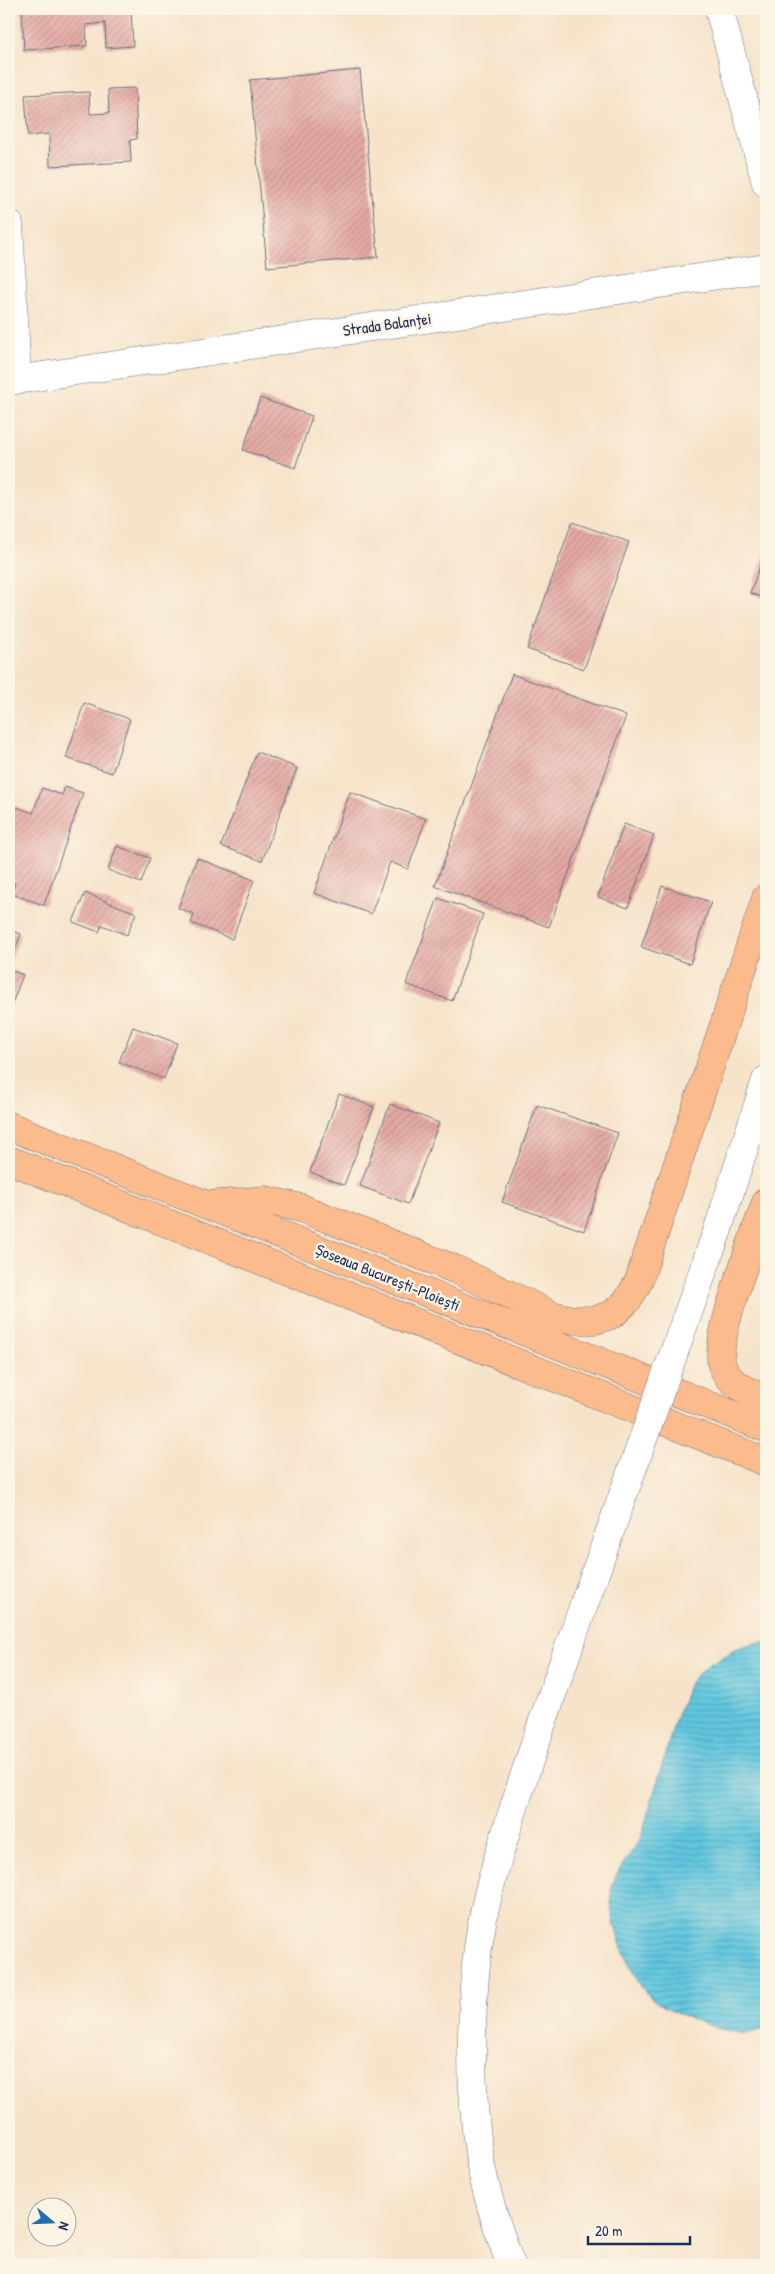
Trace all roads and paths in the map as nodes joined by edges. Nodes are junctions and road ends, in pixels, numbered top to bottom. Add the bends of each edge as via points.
1 (719, 9) edge
2 (766, 182) edge
3 (9, 224) edge
4 (766, 268) edge
5 (13, 380) edge
6 (766, 898) edge
7 (766, 1080) edge
8 (9, 1126) edge
9 (9, 1160) edge
10 (766, 1202) edge
11 (208, 1205) junction
12 (766, 1399) edge
13 (766, 1428) edge
14 (766, 1462) edge
15 (511, 2265) edge

1 - 2 street
3 - 5 street
4 - 5 street, Strada Balanței
6 - 11 highway via 638,1283 627,1301 613,1314 596,1320 572,1320 552,1315 457,1270 301,1208 265,1200
7 - 15 street, bridge via 717,1232 499,1853 481,1933 474,1990 473,2081 480,2161
8 - 11 highway, Șoseaua București-Ploiești
9 - 14 highway, Șoseaua București-Ploiești
10 - 12 highway via 729,1310 721,1341 721,1364 732,1380 748,1392
11 - 13 highway, Șoseaua București-Ploiești

